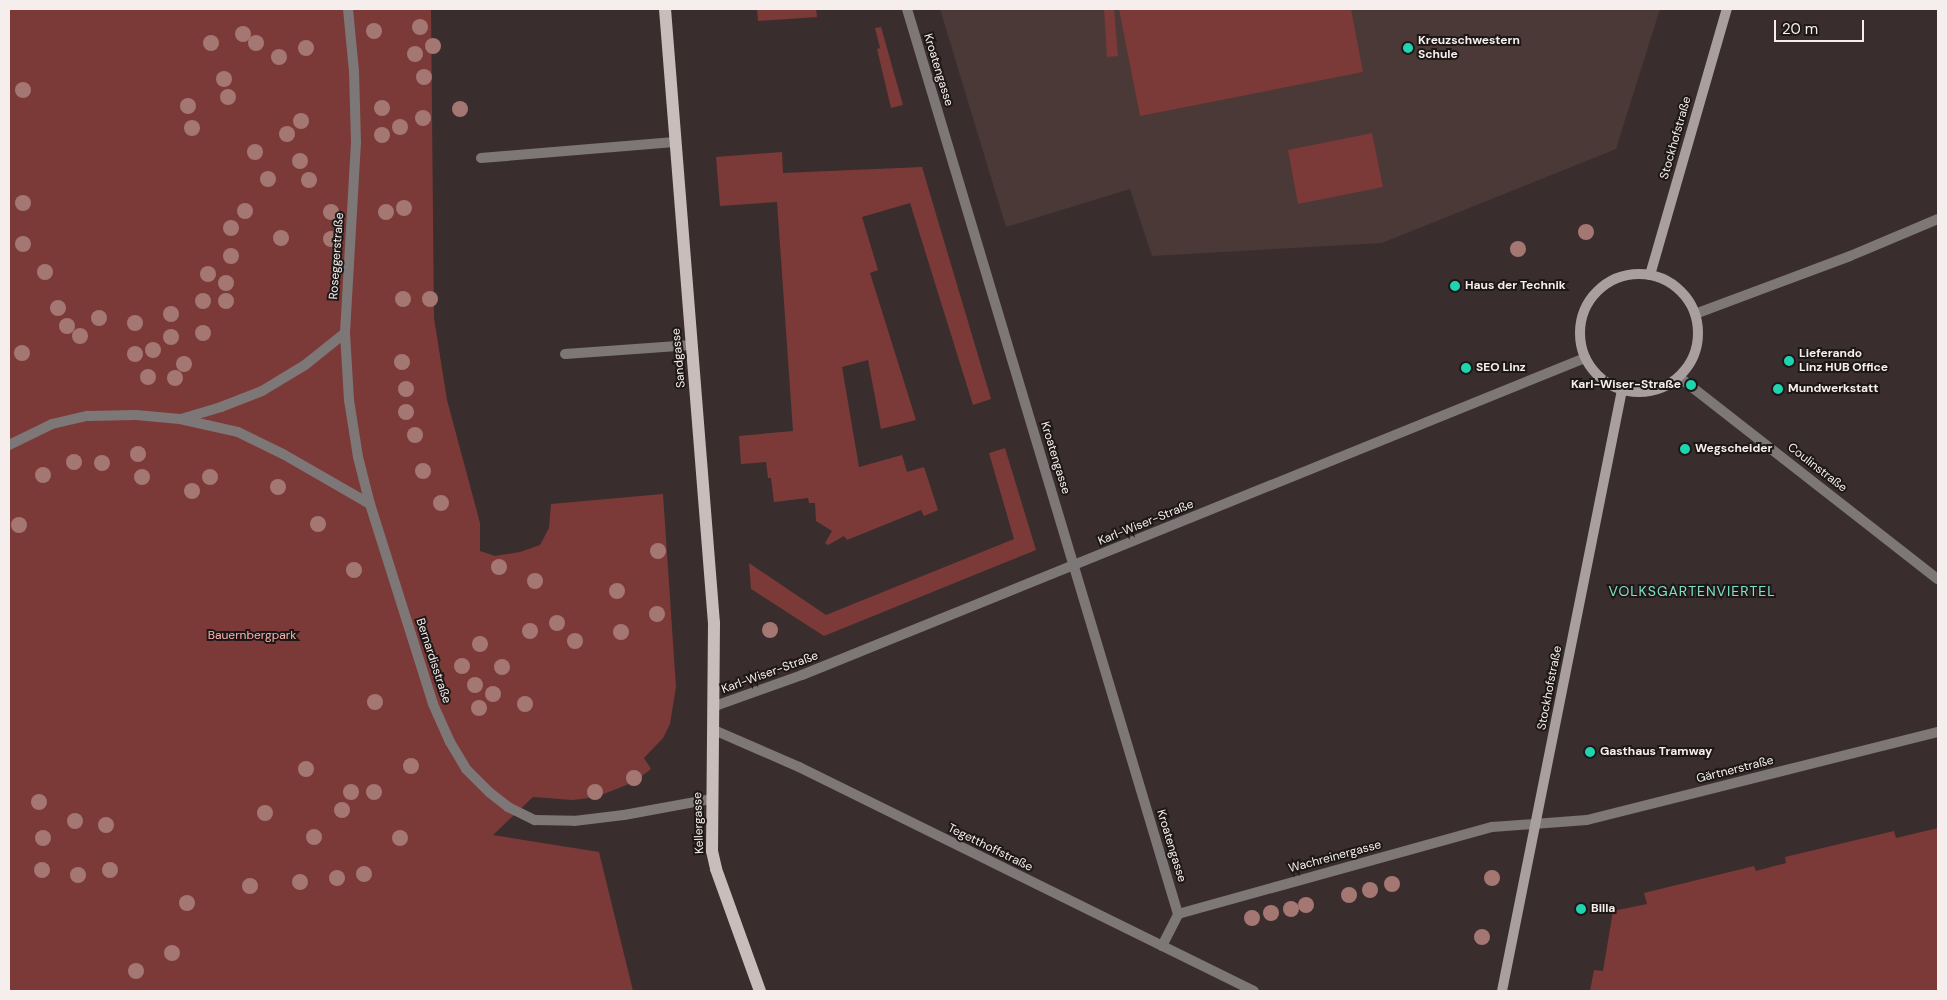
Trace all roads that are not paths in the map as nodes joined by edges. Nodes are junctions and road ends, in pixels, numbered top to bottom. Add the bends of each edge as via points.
1 (348, 9) edge
2 (665, 9) edge
3 (907, 9) edge
4 (1727, 9) edge
5 (674, 142) junction
6 (481, 158) dead end
7 (1938, 219) edge
8 (1650, 275) junction
9 (1695, 314) junction
10 (345, 333) junction
11 (692, 345) junction
12 (565, 354) dead end
13 (1585, 358) junction
14 (1679, 377) junction
15 (1622, 390) junction
16 (180, 420) junction
17 (9, 446) edge
18 (370, 504) junction
19 (1074, 566) junction
20 (1938, 579) edge
21 (716, 706) junction
22 (714, 730) junction
23 (1938, 732) edge
24 (712, 799) junction
25 (1536, 824) junction
26 (1178, 914) junction
27 (1162, 946) junction
28 (760, 991) edge
29 (1254, 991) edge
30 (1502, 991) edge

1 - 10 street, Roseggerstraße via 356,142
2 - 5 main road, Sandgasse
3 - 19 street, Kroatengasse
4 - 8 street, Stockhofstraße
5 - 6 street
5 - 11 main road, Sandgasse
7 - 9 street
8 - 9 street via 1678,288
8 - 13 street via 1622,276 1608,282 1588,302 1580,323 1580,344
9 - 14 street via 1698,328 1696,348
10 - 16 street via 305,365 262,391
10 - 18 street, Roseggerstraße via 349,400
11 - 12 street
11 - 21 main road, Sandgasse via 711,564
13 - 15 street via 1600,378
13 - 19 street, Karl-Wiser-Straße
14 - 15 street via 1670,384 1647,392
14 - 20 street, Coulinstraße
15 - 25 street, Stockhofstraße
16 - 17 street via 136,415 88,416 52,424
16 - 18 street via 238,432 284,454
18 - 24 street, Bernardisstraße via 433,704 466,769 489,792 508,807 535,820 624,815
19 - 21 street, Karl-Wiser-Straße
19 - 26 street, Kroatengasse
21 - 22 main road, Kellergasse
22 - 24 main road, Kellergasse
22 - 27 street, Tegetthoffstraße via 798,767
23 - 25 street, Gärtnerstraße via 1587,820
24 - 28 main road, Kellergasse via 712,851 716,869
25 - 26 street, Wachreinergasse via 1492,827
25 - 30 street, Stockhofstraße
26 - 27 street
27 - 29 street, Tegetthoffstraße

